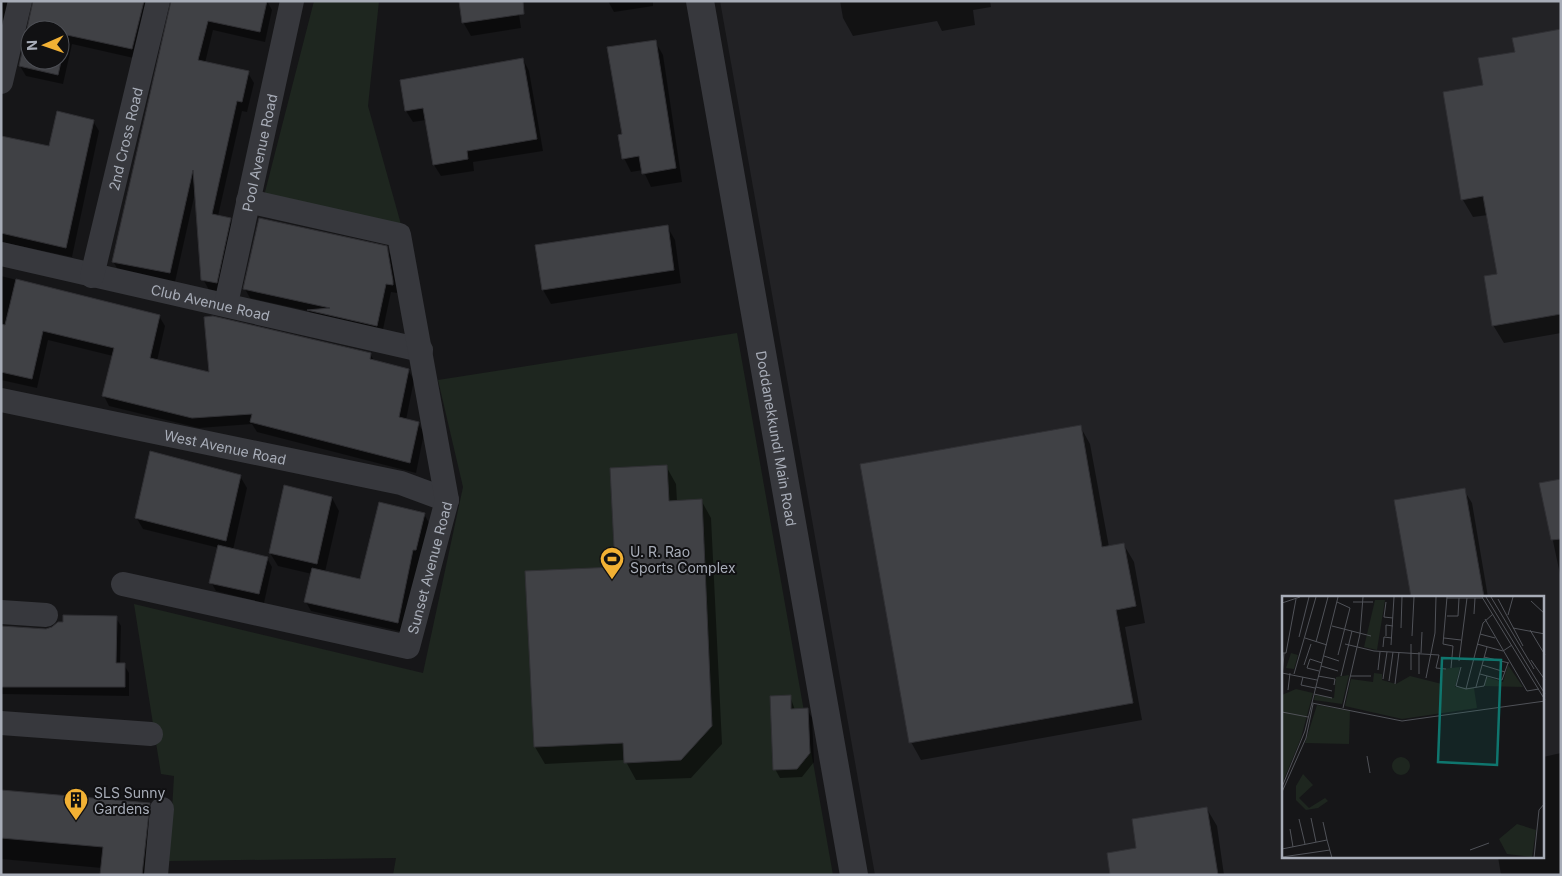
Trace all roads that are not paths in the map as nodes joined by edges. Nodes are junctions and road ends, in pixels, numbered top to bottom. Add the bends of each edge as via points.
1 (20, 1) edge
2 (158, 1) edge
3 (292, 1) edge
4 (700, 1) edge
5 (1, 82) edge
6 (248, 201) junction
7 (1, 254) edge
8 (92, 276) junction
9 (226, 304) junction
10 (421, 350) junction
11 (1, 400) edge
12 (448, 500) junction
13 (123, 584) dead end
14 (1, 612) edge
15 (46, 615) dead end
16 (1, 723) edge
17 (151, 734) dead end
18 (162, 809) dead end
19 (156, 875) edge
20 (854, 875) edge

1 - 5 street
2 - 8 street, 2nd Cross Road
3 - 6 street, Pool Avenue Road
4 - 20 street, Doddanekkundi Main Road
6 - 9 street, Pool Avenue Road
6 - 10 street, Sunset Avenue Road via 399,236
7 - 8 street, Club Avenue Road
8 - 9 street, Club Avenue Road
9 - 10 street, Club Avenue Road
10 - 12 street, Sunset Avenue Road
11 - 12 street, West Avenue Road via 401,483
12 - 13 street, Sunset Avenue Road via 408,647
14 - 15 street
16 - 17 street
18 - 19 street

